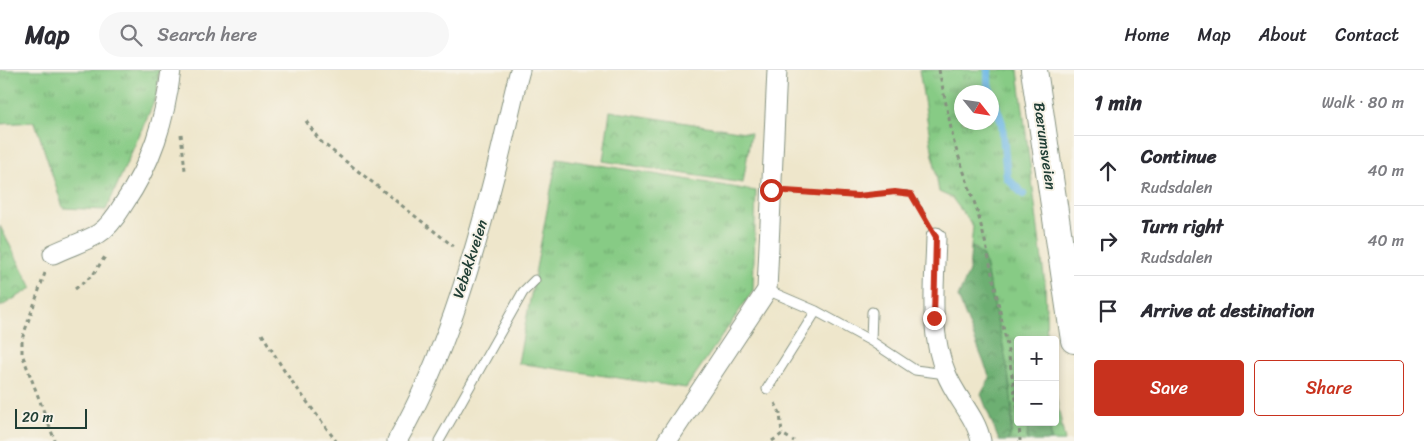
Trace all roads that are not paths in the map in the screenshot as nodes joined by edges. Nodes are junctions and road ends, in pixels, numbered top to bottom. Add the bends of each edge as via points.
1 (172, 70) edge
2 (520, 70) edge
3 (777, 70) edge
4 (1034, 70) edge
5 (936, 237) road end
6 (52, 254) road end
7 (535, 280) dead end
8 (767, 290) junction
9 (816, 311) junction
10 (872, 312) dead end
11 (1074, 340) edge
12 (872, 341) junction
13 (946, 374) junction
14 (767, 389) road end
15 (397, 441) edge
16 (439, 441) edge
17 (667, 441) edge
18 (981, 441) edge

1 - 6 street via 164,118 140,182 99,233
2 - 15 street, Vebekkveien via 471,260 436,359
3 - 8 street
4 - 11 main road, Bærumsveien
5 - 13 street via 934,318
7 - 16 lane via 523,292
8 - 9 lane
8 - 17 street
9 - 12 lane
9 - 14 lane
10 - 12 lane
12 - 13 lane via 915,370
13 - 18 street via 967,408

